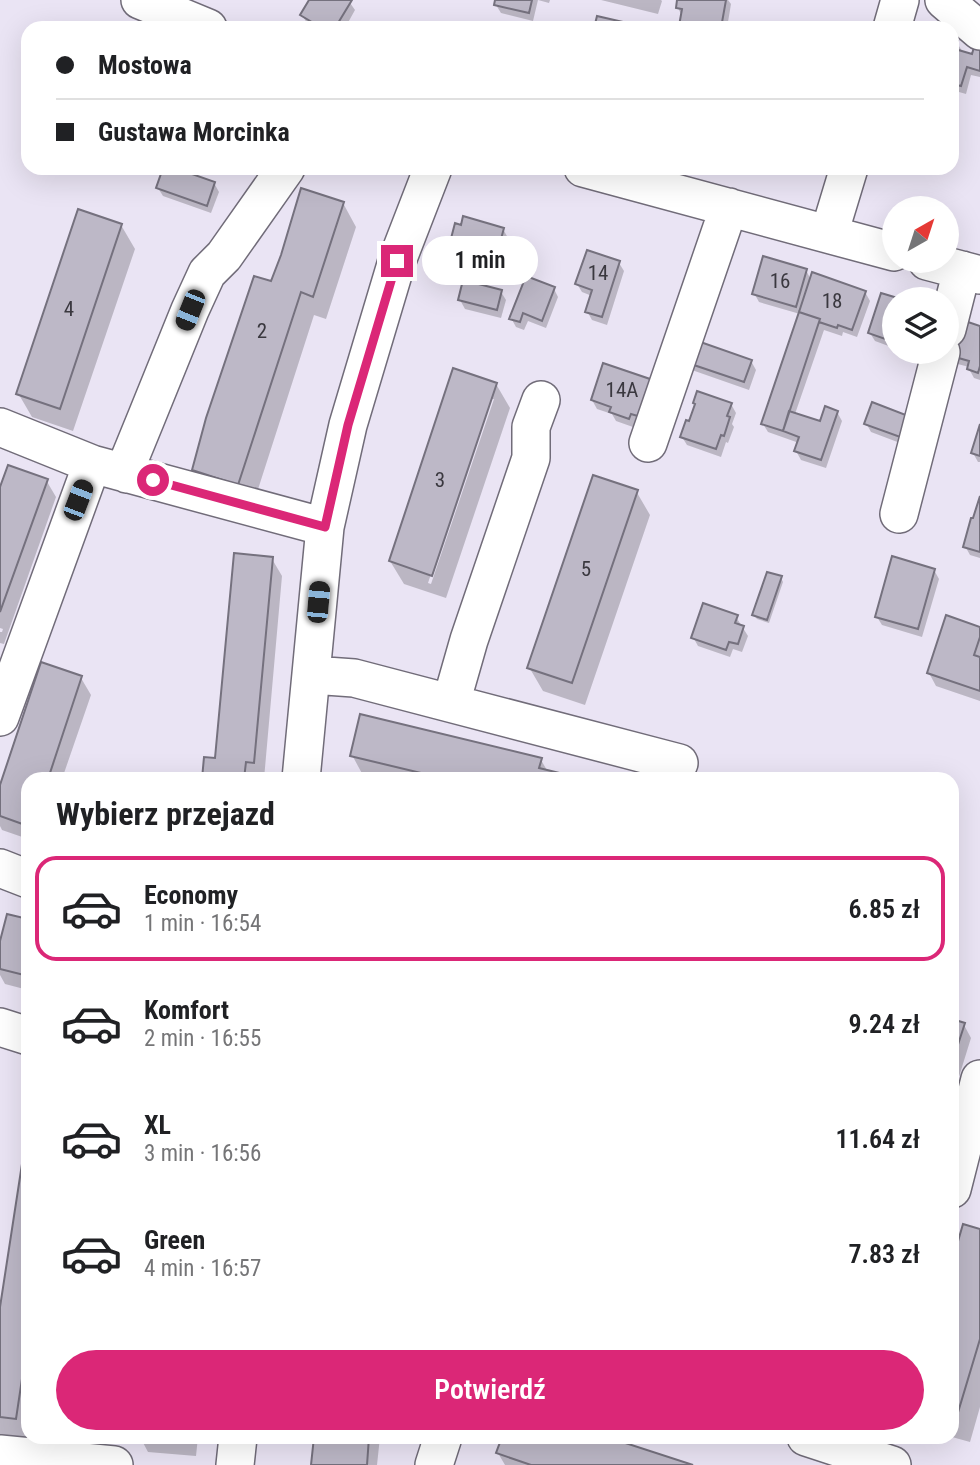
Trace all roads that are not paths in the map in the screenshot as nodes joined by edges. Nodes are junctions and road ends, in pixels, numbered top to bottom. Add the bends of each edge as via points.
1 (140, 0) edge
2 (900, 0) edge
3 (944, 0) edge
4 (191, 21) edge
5 (894, 21) edge
6 (980, 31) edge
7 (281, 175) edge
8 (430, 175) edge
9 (609, 175) edge
10 (847, 175) edge
11 (729, 207) junction
12 (829, 234) junction
13 (882, 249) edge
14 (971, 273) edge
15 (959, 301) edge
16 (938, 364) edge
17 (541, 400) dead end
18 (0, 427) edge
19 (648, 443) dead end
20 (92, 464) junction
21 (127, 474) junction
22 (899, 514) dead end
23 (325, 527) junction
24 (312, 675) junction
25 (451, 703) junction
26 (0, 717) edge
27 (679, 763) dead end
28 (302, 772) edge
29 (0, 868) edge
30 (21, 876) edge
31 (0, 1027) edge
32 (21, 1033) edge
33 (980, 1079) edge
34 (963, 1178) edge
35 (109, 1444) edge
36 (237, 1444) edge
37 (441, 1444) edge
38 (828, 1444) edge
39 (0, 1454) edge
40 (107, 1464) edge
41 (114, 1465) edge
42 (235, 1465) edge
43 (435, 1465) edge
44 (892, 1465) edge

1 - 4 street
2 - 5 street
3 - 6 street
7 - 21 street via 207,274
8 - 23 street via 397,261 355,400
9 - 11 street
10 - 12 street
11 - 12 street
11 - 19 street
12 - 13 street
14 - 15 street
16 - 22 street
17 - 25 street via 531,426 531,458
18 - 20 street
20 - 21 street
20 - 26 street
21 - 23 street
23 - 24 street
24 - 25 street via 354,678
24 - 28 street
25 - 27 street
29 - 30 street
31 - 32 street
33 - 34 street
35 - 40 street
36 - 42 street
37 - 43 street
38 - 44 street
39 - 40 street
40 - 41 street

